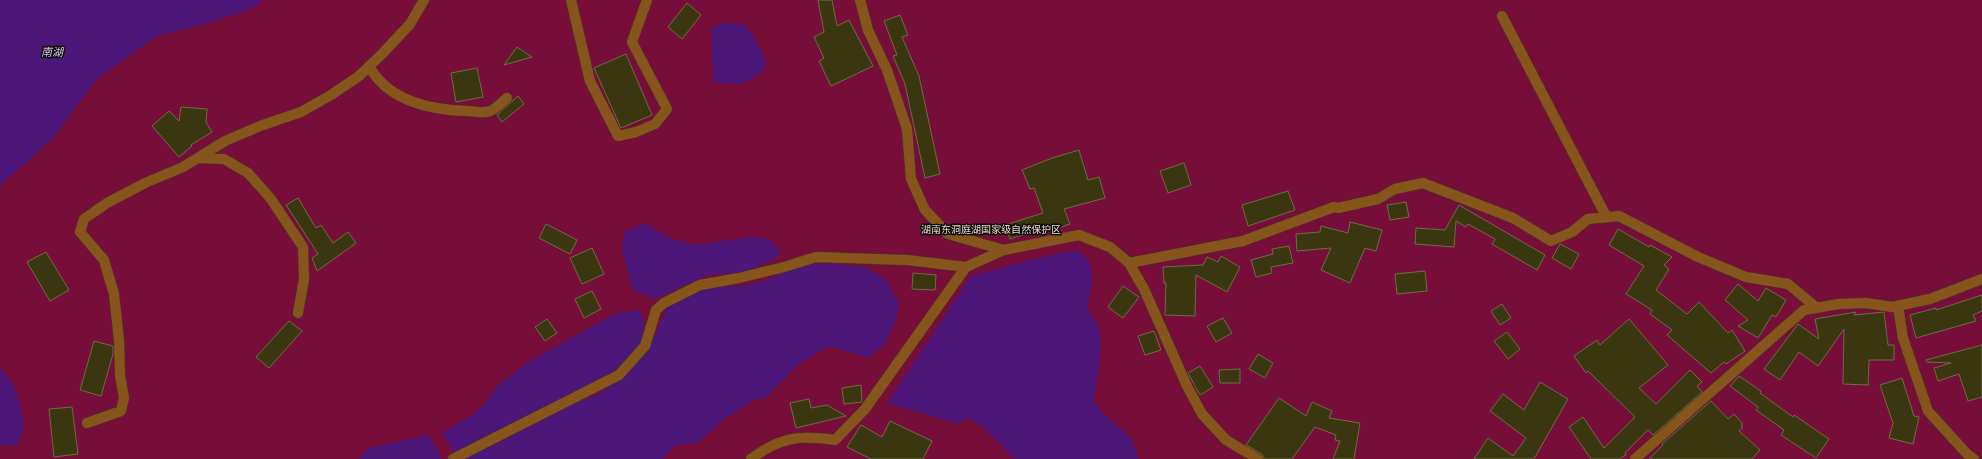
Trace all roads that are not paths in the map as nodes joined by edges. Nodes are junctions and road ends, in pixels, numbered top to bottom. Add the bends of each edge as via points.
1 (424, 0) edge
2 (571, 0) edge
3 (647, 0) edge
4 (860, 0) edge
5 (1502, 16) dead end
6 (369, 66) junction
7 (507, 98) dead end
8 (199, 158) junction
9 (1606, 216) junction
10 (1004, 250) junction
11 (1129, 263) junction
12 (966, 267) junction
13 (1982, 279) edge
14 (1898, 306) junction
15 (1817, 308) junction
16 (298, 313) dead end
17 (87, 423) dead end
18 (453, 459) edge
19 (751, 459) edge
20 (1258, 459) edge
21 (1634, 459) edge
22 (1974, 459) edge

1 - 6 street via 410,24
2 - 3 street via 590,82 618,136 655,124 667,109 632,42
4 - 10 street via 868,30 888,70 907,129 911,179 925,210 948,234
5 - 9 street
6 - 7 street via 375,77 412,103 442,110 489,112
6 - 8 street via 331,95 301,112 225,141
8 - 16 street via 224,160 248,173 271,199 303,246 304,279
8 - 17 street via 107,202 84,219 80,232 104,260 114,294 124,398 121,411
9 - 11 street via 1588,219 1572,232 1551,241 1513,218 1423,183 1395,189 1378,199 1334,207 1244,241
9 - 15 street via 1619,216 1698,257 1746,277 1788,284
10 - 11 street via 1079,235 1110,246
10 - 12 street
11 - 20 street via 1144,289 1202,414 1226,440
12 - 18 street via 907,260 816,256 784,267 700,285 664,303 656,310 645,346 619,375
12 - 19 street via 865,409 835,440 813,437 782,440
13 - 14 street via 1930,299
14 - 15 street via 1866,303
14 - 22 street via 1903,338 1928,411
15 - 21 street via 1804,310

